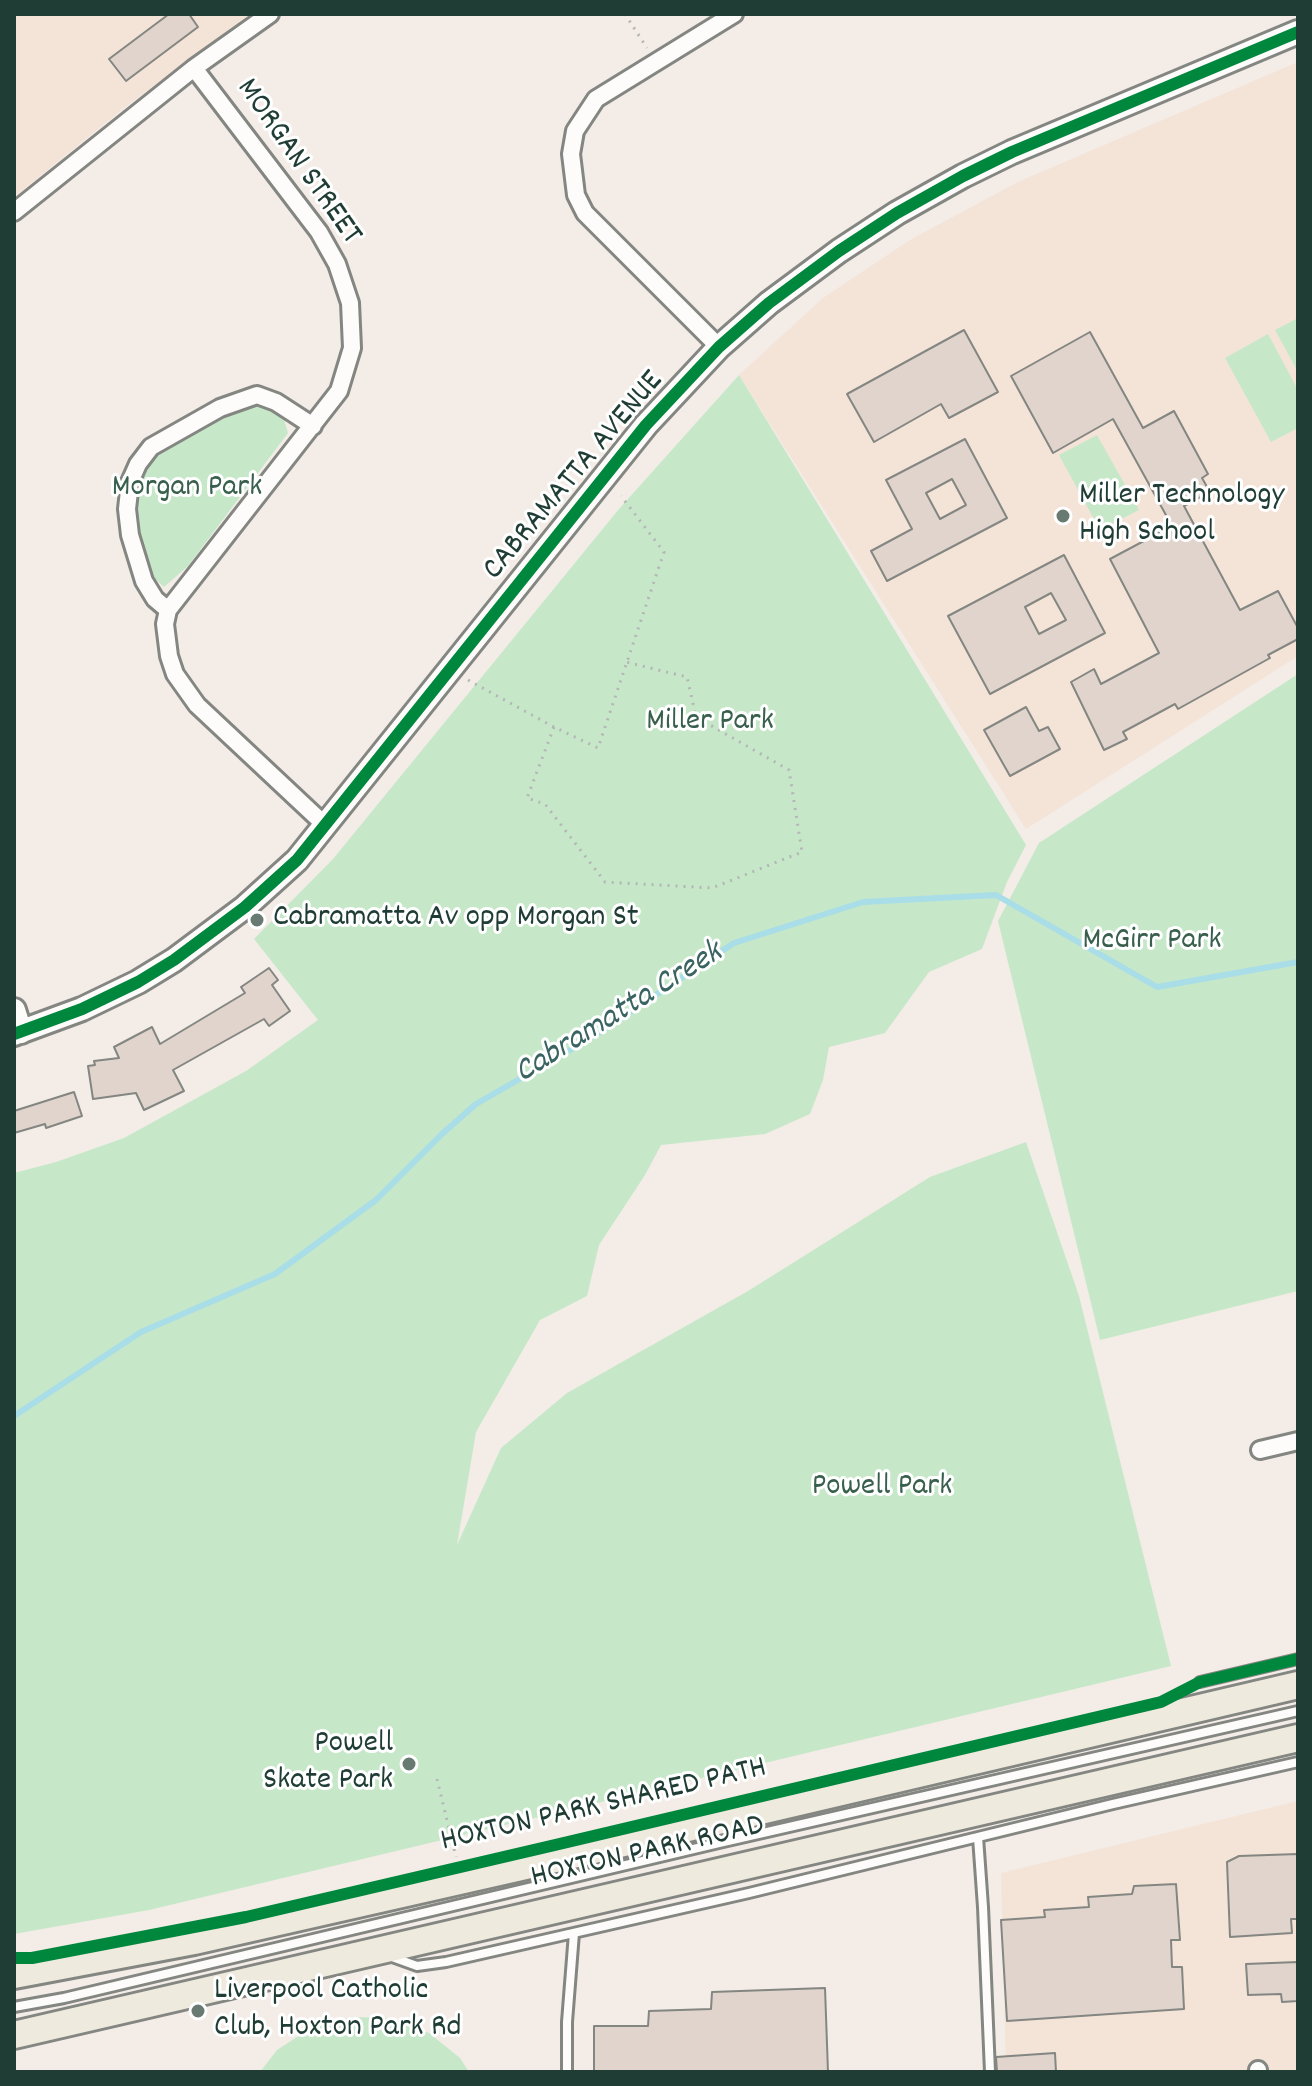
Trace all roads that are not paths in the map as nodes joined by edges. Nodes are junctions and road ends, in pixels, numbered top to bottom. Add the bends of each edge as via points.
1 (270, 14) edge
2 (734, 14) edge
3 (1298, 32) edge
4 (194, 68) junction
5 (14, 212) edge
6 (719, 347) junction
7 (313, 426) junction
8 (168, 610) junction
9 (326, 826) junction
10 (16, 1025) edge
11 (1298, 1441) edge
12 (1260, 1450) dead end
13 (1298, 1659) edge
14 (1200, 1682) dead end
15 (1298, 1685) edge
16 (1298, 1711) edge
17 (1298, 1738) edge
18 (1298, 1762) edge
19 (978, 1837) junction
20 (574, 1933) junction
21 (377, 1952) junction
22 (14, 1975) edge
23 (14, 2007) edge
24 (14, 2035) edge
25 (567, 2072) edge
26 (990, 2072) edge

1 - 4 street
2 - 6 street via 596,99 575,131 571,154 576,195 585,213
3 - 6 street, CABRAMATTA AVENUE via 963,176 839,251
4 - 5 street
4 - 7 street, MORGAN STREET via 319,232 350,303 352,348 346,370 339,391
6 - 9 street, CABRAMATTA AVENUE via 646,425
7 - 8 street, MORGAN STREET
7 - 8 street via 257,395 220,408 151,447 130,482 127,509 144,581
8 - 9 street via 169,656 185,691
9 - 10 street, CABRAMATTA AVENUE via 245,907 174,960 108,997
11 - 12 street
13 - 14 lane
15 - 22 main road, HOXTON PARK ROAD via 493,1874
16 - 23 lane
17 - 21 main road, HOXTON PARK ROAD
18 - 19 lane
19 - 20 lane
19 - 26 lane
20 - 21 lane via 417,1966
20 - 25 lane
21 - 24 main road, HOXTON PARK ROAD

